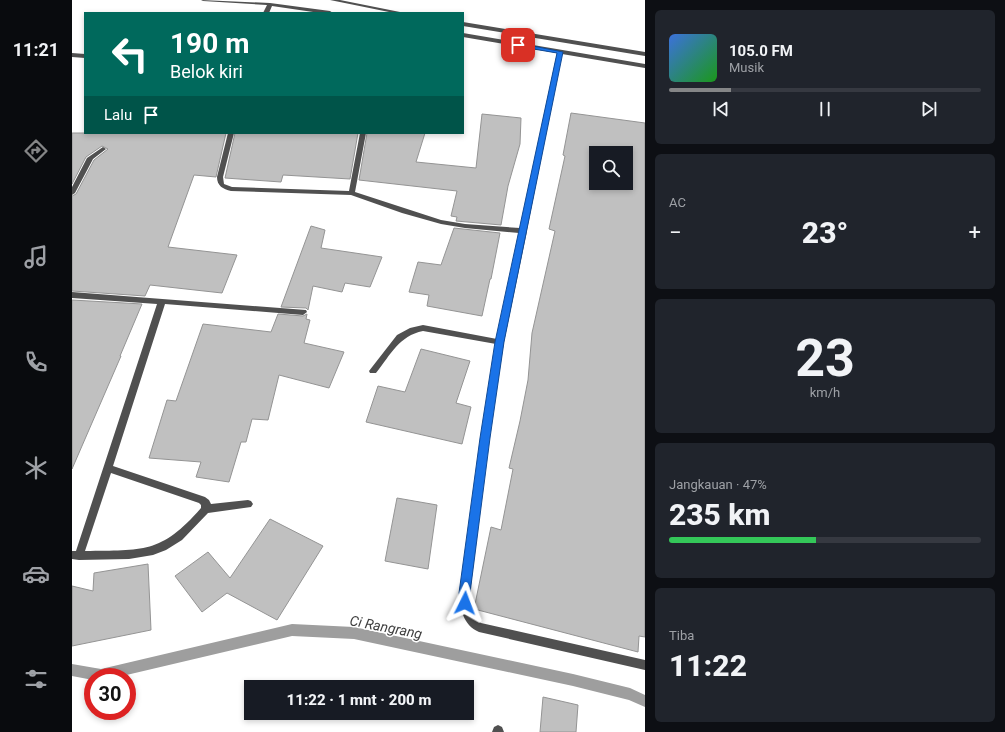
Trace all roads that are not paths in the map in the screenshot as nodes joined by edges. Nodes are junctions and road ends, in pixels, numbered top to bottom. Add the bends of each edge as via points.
1 (203, 0) edge
2 (332, 0) edge
3 (270, 4) junction
4 (266, 12) edge
5 (323, 12) edge
6 (397, 12) edge
7 (464, 24) edge
8 (464, 36) edge
9 (560, 52) junction
10 (645, 54) edge
11 (72, 55) edge
12 (84, 56) edge
13 (645, 66) edge
14 (231, 134) edge
15 (363, 134) edge
16 (103, 149) dead end
17 (72, 193) edge
18 (352, 193) junction
19 (524, 231) junction
20 (72, 295) edge
21 (162, 301) junction
22 (303, 312) dead end
23 (500, 342) junction
24 (373, 371) dead end
25 (108, 468) junction
26 (248, 504) dead end
27 (206, 509) junction
28 (76, 556) edge
29 (645, 665) edge

1 - 3 street
2 - 6 street
3 - 4 street
3 - 5 street
7 - 10 street
8 - 9 street
9 - 13 street
9 - 19 street
11 - 12 street
14 - 18 street via 220,177 220,182 226,187
15 - 18 street
16 - 17 street via 90,158
18 - 19 street via 441,222
19 - 23 street
20 - 21 street
21 - 22 street
21 - 25 street
23 - 24 street via 423,328 400,337
23 - 29 street via 465,593 470,621 479,627
25 - 27 street via 202,500 206,503
25 - 28 street
26 - 27 street
27 - 28 street via 177,539 156,550 144,554

